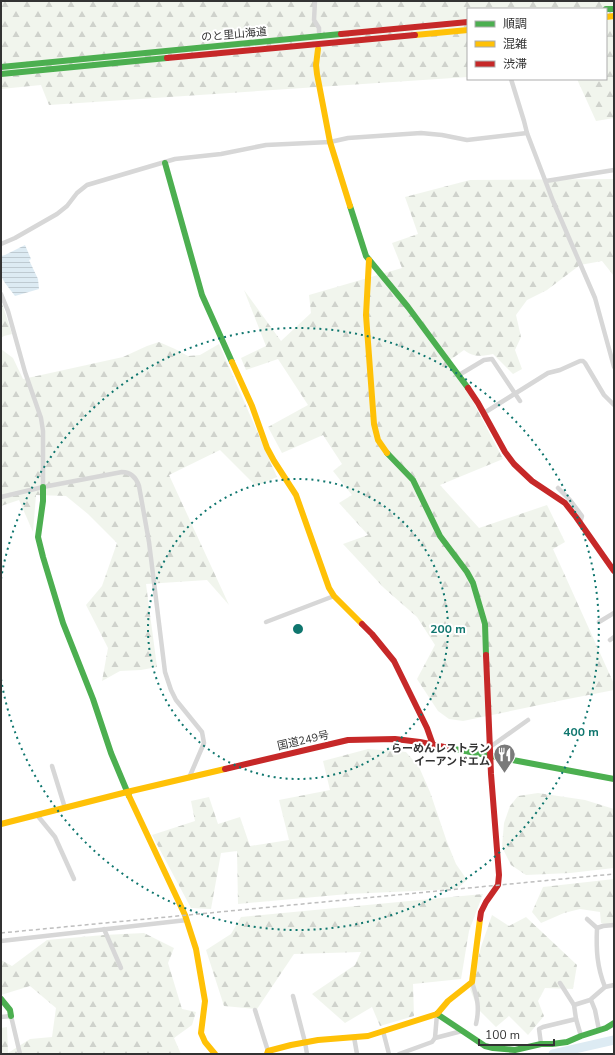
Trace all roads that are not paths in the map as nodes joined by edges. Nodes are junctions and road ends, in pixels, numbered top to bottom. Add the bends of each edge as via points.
1 (315, 1) edge
2 (467, 22) edge
3 (467, 30) edge
4 (319, 32) dead end
5 (318, 49) dead end
6 (1, 67) edge
7 (1, 74) edge
8 (511, 80) edge
9 (527, 133) junction
10 (330, 142) junction
11 (165, 163) junction
12 (614, 170) edge
13 (546, 181) junction
14 (1, 244) edge
15 (369, 260) junction
16 (1, 294) edge
17 (614, 366) edge
18 (459, 375) junction
19 (515, 393) junction
20 (520, 401) dead end
21 (614, 406) edge
22 (484, 413) junction
23 (44, 487) junction
24 (558, 488) dead end
25 (1, 497) edge
26 (580, 523) junction
27 (614, 571) edge
28 (334, 596) junction
29 (614, 613) edge
30 (266, 622) dead end
31 (598, 622) dead end
32 (528, 720) dead end
33 (433, 745) junction
34 (490, 747) junction
35 (490, 756) junction
36 (52, 766) dead end
37 (189, 778) junction
38 (614, 779) edge
39 (126, 792) junction
40 (65, 808) junction
41 (37, 815) junction
42 (1, 824) edge
43 (74, 879) dead end
44 (587, 919) dead end
45 (186, 920) junction
46 (614, 925) edge
47 (597, 928) junction
48 (104, 929) junction
49 (1, 941) edge
50 (121, 968) dead end
51 (472, 982) junction
52 (560, 983) dead end
53 (614, 985) edge
54 (605, 987) junction
55 (293, 996) dead end
56 (1, 999) edge
57 (591, 1000) junction
58 (574, 1005) junction
59 (255, 1010) dead end
60 (437, 1014) junction
61 (11, 1016) junction
62 (1, 1018) edge
63 (576, 1019) junction
64 (614, 1023) edge
65 (476, 1024) dead end
66 (599, 1030) junction
67 (383, 1031) junction
68 (462, 1031) junction
69 (581, 1036) junction
70 (354, 1037) junction
71 (435, 1038) junction
72 (306, 1042) junction
73 (542, 1044) junction
74 (268, 1052) edge
75 (515, 1052) edge
76 (20, 1054) edge
77 (215, 1054) edge
78 (307, 1054) edge
79 (356, 1054) edge
80 (389, 1054) edge
81 (399, 1054) edge

1 - 4 street via 314,20
2 - 6 main road, のと里山海道
3 - 7 main road, のと里山海道
5 - 10 main road via 317,74
8 - 9 street
9 - 10 street via 467,140 421,133 348,138
9 - 13 street
10 - 11 street via 266,145 221,154 175,159
10 - 15 main road
11 - 14 street via 87,185 57,214
11 - 28 main road via 202,295 252,406 267,448 296,494
12 - 13 street
13 - 17 street via 595,298
15 - 18 main road
15 - 34 main road via 366,315 376,433 383,448 413,480 440,536 473,583 485,624
16 - 23 street via 41,418
18 - 19 street via 484,360 492,359
18 - 22 main road
19 - 20 street
19 - 21 street via 548,373 583,361
19 - 22 street
22 - 26 main road via 514,464 532,481 565,503
23 - 25 street
23 - 37 street via 122,472 132,474 137,481 149,542 165,672 176,700 204,738
23 - 39 main road via 38,537 43,557 63,623
24 - 26 street via 582,516
26 - 27 main road
28 - 30 street
28 - 33 main road via 372,634 394,661
29 - 31 street
32 - 34 street
33 - 35 main road, 国道249号
33 - 37 main road, 国道249号 via 395,739 348,740
34 - 35 main road
35 - 38 main road, 国道249号
35 - 51 main road via 499,875 498,885 481,912
36 - 40 street
37 - 39 main road, 国道249号
39 - 40 main road, 国道249号
39 - 45 main road
40 - 41 main road, 国道249号
41 - 42 main road, 国道249号
41 - 43 street via 55,838
44 - 47 street
45 - 48 street
45 - 77 main road via 196,950 205,1001 202,1038
46 - 47 street
47 - 54 street via 598,963
48 - 49 street
48 - 50 street
51 - 60 main road
51 - 65 street via 478,1004
52 - 58 street
53 - 54 street
54 - 57 street
55 - 72 street
56 - 61 main road via 10,1010
57 - 58 street
57 - 66 street
58 - 63 street
59 - 74 street
60 - 67 main road
60 - 68 main road
60 - 71 street
61 - 62 street
61 - 76 street
63 - 69 street
63 - 73 street via 540,1029
64 - 66 main road
66 - 69 main road
67 - 70 main road
67 - 80 street
68 - 71 street
68 - 75 main road via 485,1046
69 - 73 main road via 567,1042
70 - 72 main road
70 - 79 street
71 - 81 street via 432,1042
72 - 74 main road
72 - 78 street
73 - 75 main road

